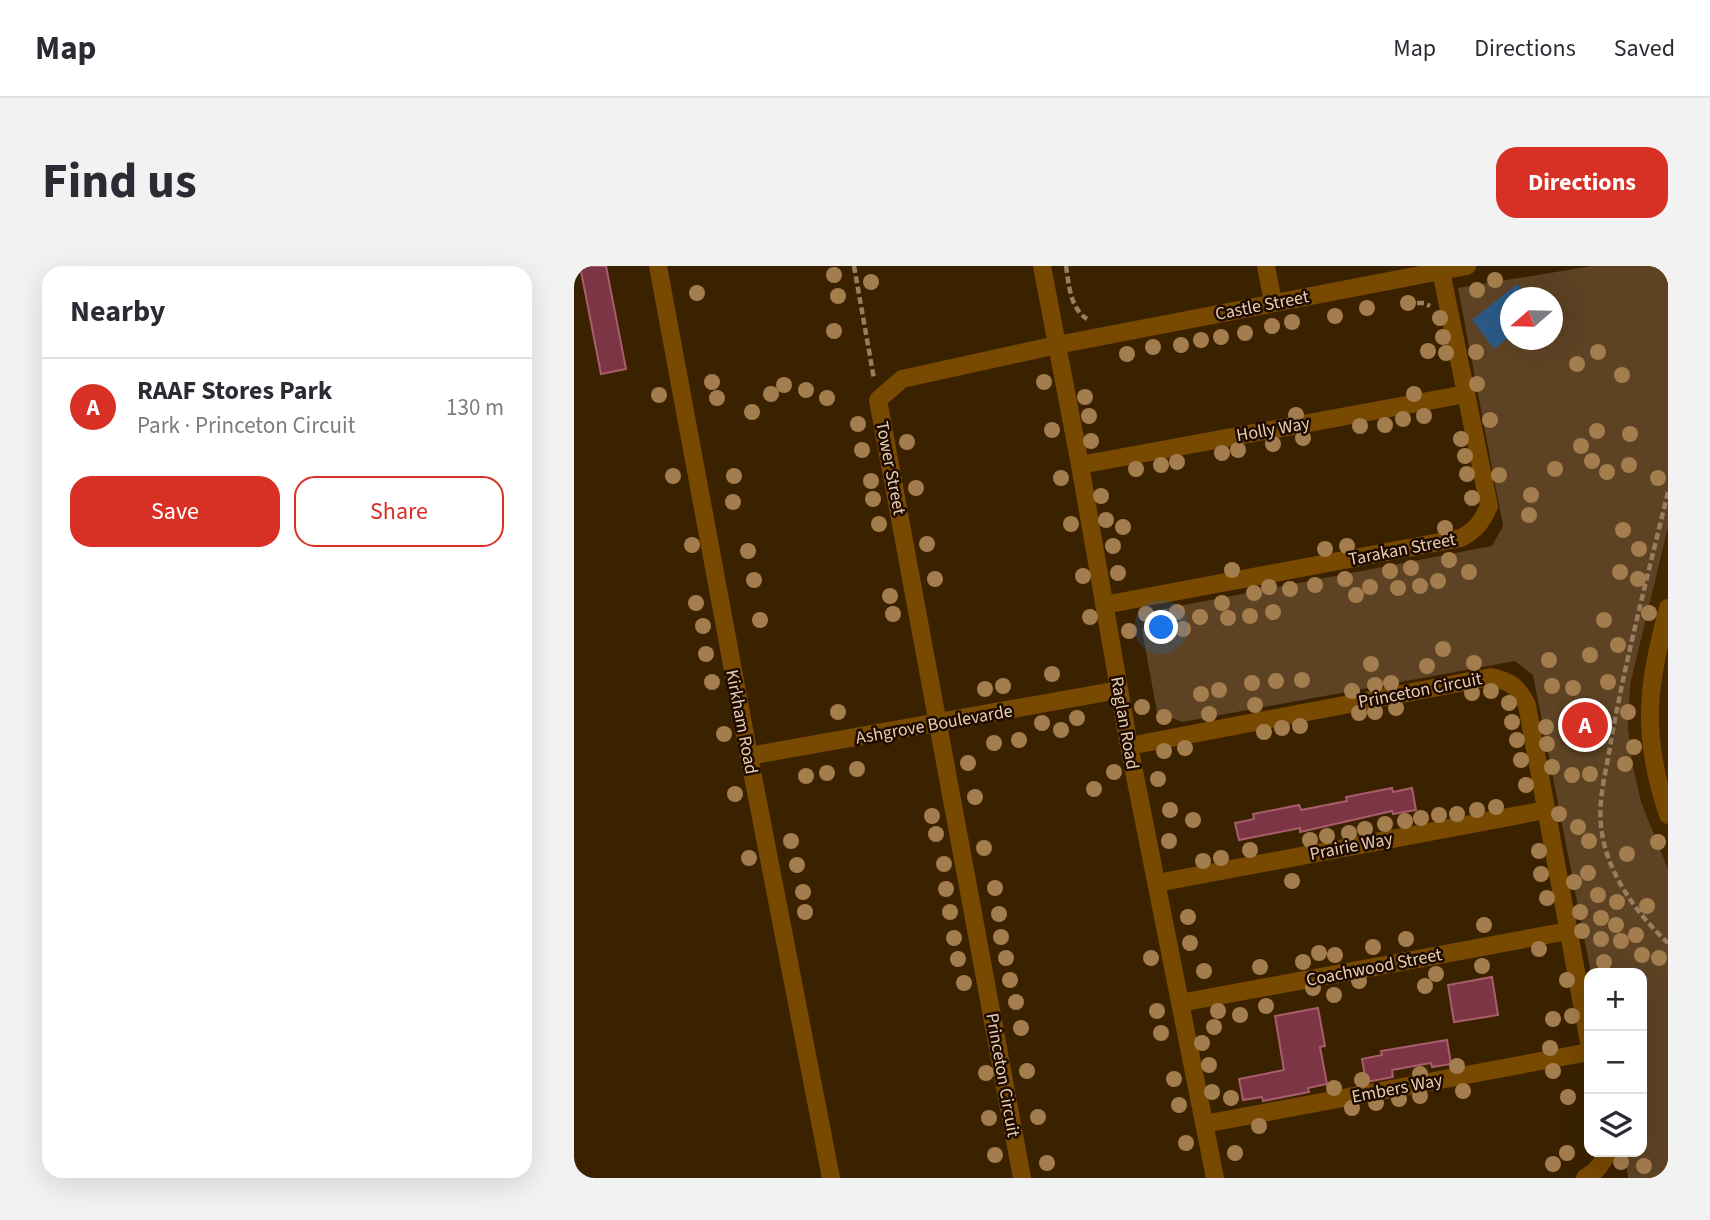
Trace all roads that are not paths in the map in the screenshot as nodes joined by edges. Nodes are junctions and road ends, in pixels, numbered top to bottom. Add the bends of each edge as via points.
1 (658, 266) edge
2 (1042, 266) edge
3 (1266, 266) edge
4 (1467, 266) edge
5 (1441, 271) junction
6 (1273, 302) junction
7 (1057, 345) junction
8 (1466, 394) junction
9 (1080, 465) junction
10 (1104, 605) junction
11 (1668, 608) edge
12 (1119, 690) junction
13 (939, 723) junction
14 (1129, 746) junction
15 (748, 757) junction
16 (1546, 810) junction
17 (1668, 815) edge
18 (1157, 883) junction
19 (1567, 931) junction
20 (1180, 1003) junction
21 (1587, 1031) edge
22 (1584, 1053) edge
23 (1204, 1124) junction
24 (1605, 1157) edge
25 (831, 1178) edge
26 (1022, 1178) edge
27 (1215, 1178) edge
28 (1585, 1178) edge

1 - 15 street, Kirkham Road
2 - 7 street, Raglan Road
3 - 6 street
4 - 5 street, Castle Street
5 - 6 street, Castle Street
5 - 8 street, Tarakan Street
6 - 7 street, Castle Street
7 - 9 street, Raglan Road
7 - 13 street, Tower Street via 902,379 878,400
8 - 9 street, Holly Way
8 - 10 street, Tarakan Street via 1489,506 1473,532 1461,538
9 - 10 street, Raglan Road
10 - 12 street, Raglan Road
11 - 17 street via 1649,703 1657,783
12 - 13 street, Ashgrove Boulevarde
12 - 14 street, Raglan Road
13 - 15 street, Ashgrove Boulevarde
13 - 26 street, Princeton Circuit
14 - 16 street, Princeton Circuit via 1491,677 1509,681 1527,705
14 - 18 street, Raglan Road
15 - 25 street, Kirkham Road
16 - 18 street, Prairie Way
16 - 19 street, Princeton Circuit
18 - 20 street, Raglan Road
19 - 20 street, Coachwood Street
19 - 21 street, Princeton Circuit
20 - 23 street, Raglan Road
22 - 23 street, Embers Way
23 - 27 street, Raglan Road
24 - 28 street

